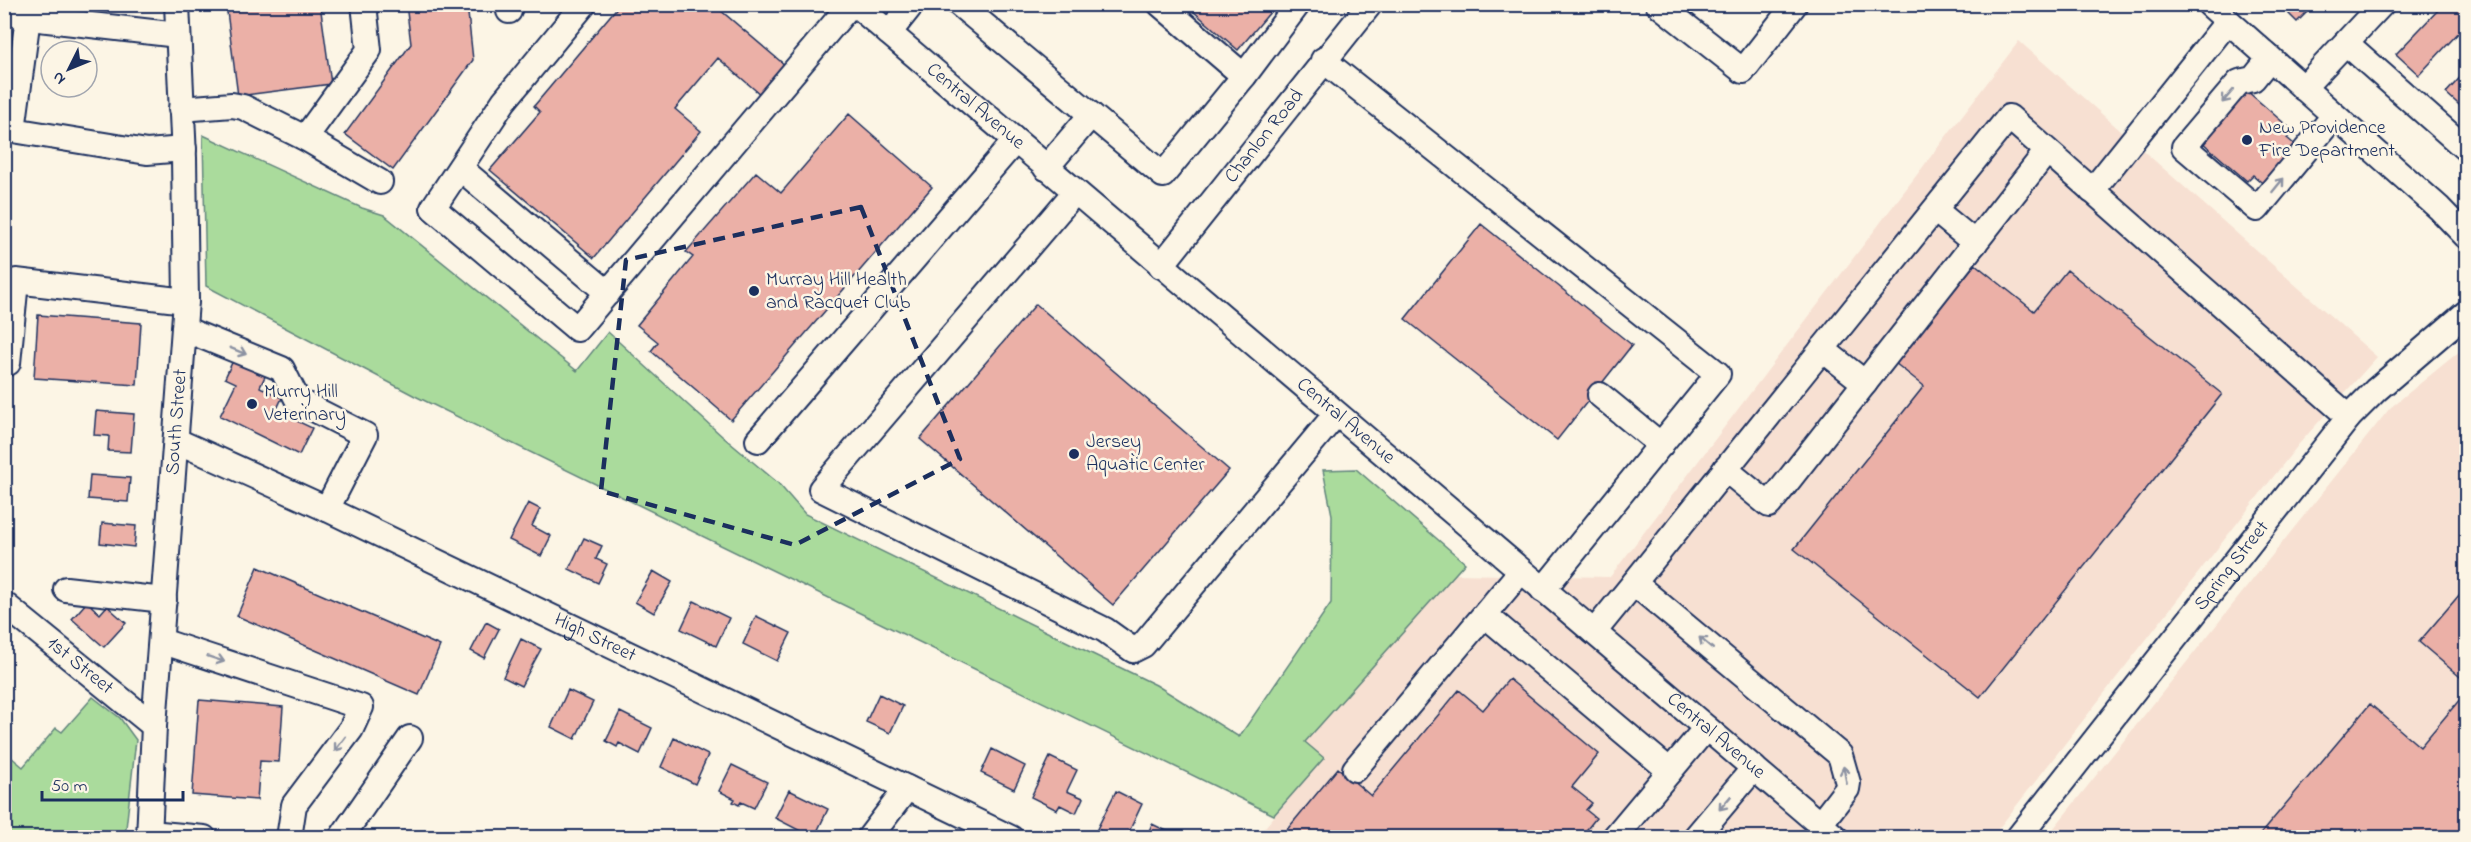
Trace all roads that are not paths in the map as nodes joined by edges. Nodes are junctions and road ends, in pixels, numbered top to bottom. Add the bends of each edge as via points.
1 (177, 4) edge
2 (364, 4) edge
3 (584, 4) edge
4 (853, 4) edge
5 (912, 4) edge
6 (959, 4) edge
7 (1160, 4) edge
8 (1298, 4) edge
9 (1370, 4) edge
10 (1658, 4) edge
11 (1795, 4) edge
12 (2382, 4) edge
13 (2216, 9) edge
14 (4, 12) edge
15 (28, 17) junction
16 (888, 33) junction
17 (178, 35) junction
18 (2346, 42) junction
19 (2270, 58) junction
20 (1323, 60) junction
21 (1244, 76) junction
22 (2303, 88) junction
23 (181, 108) junction
24 (1091, 115) junction
25 (2334, 116) junction
26 (305, 138) junction
27 (1015, 141) junction
28 (184, 149) junction
29 (2466, 149) edge
30 (2047, 151) junction
31 (460, 168) junction
32 (1046, 168) junction
33 (380, 182) dead end
34 (2092, 191) junction
35 (1074, 192) junction
36 (1935, 210) junction
37 (2466, 237) edge
38 (1975, 243) junction
39 (1161, 266) junction
40 (608, 293) junction
41 (186, 301) junction
42 (2466, 313) edge
43 (184, 329) junction
44 (1822, 349) junction
45 (8, 363) dead end
46 (1865, 383) junction
47 (1600, 395) dead end
48 (1336, 414) junction
49 (2349, 417) junction
50 (758, 440) dead end
51 (177, 441) junction
52 (1661, 445) junction
53 (1725, 470) junction
54 (327, 509) junction
55 (1521, 571) junction
56 (1634, 583) junction
57 (66, 589) dead end
58 (1544, 591) junction
59 (164, 600) junction
60 (4, 604) edge
61 (1485, 615) junction
62 (1594, 633) junction
63 (161, 641) junction
64 (154, 726) junction
65 (1706, 728) junction
66 (410, 738) dead end
67 (1754, 768) junction
68 (1355, 769) dead end
69 (1670, 771) junction
70 (907, 788) junction
71 (1828, 831) edge
72 (983, 832) edge
73 (149, 835) edge
74 (204, 837) edge
75 (289, 837) edge
76 (341, 837) edge
77 (869, 837) edge
78 (1011, 837) edge
79 (1614, 837) edge
80 (1695, 837) edge
81 (2018, 837) edge

1 - 17 street, South Street
2 - 26 street via 369,50
3 - 31 street via 504,101
4 - 16 street, Central Avenue
4 - 40 street
5 - 16 street
6 - 24 street
7 - 21 street
8 - 21 street
9 - 20 street, Chanlon Road
10 - 11 street via 1743,71
12 - 18 street
13 - 19 street
13 - 34 street
14 - 15 street
15 - 17 street
15 - 28 street via 12,130 147,152
16 - 27 street, Central Avenue
17 - 23 street, South Street
18 - 22 street
18 - 29 street
19 - 22 street
19 -> 25 street via 2253,79 2239,82 2184,147 2257,209
20 - 39 street, Chanlon Road
20 - 52 street via 1718,374
21 - 24 street via 1163,175
22 - 25 street
23 - 26 street via 243,107
23 - 28 street, South Street
24 - 32 street
25 - 37 street via 2439,208
26 - 33 street
27 - 32 street, Central Avenue
27 - 50 street
28 - 41 street, South Street
30 - 34 street
30 - 36 street via 2009,117
30 - 38 street
31 - 40 street
31 - 40 street via 434,208 460,231 577,329
32 - 35 street, Central Avenue
34 - 49 street
35 - 39 street, Central Avenue
35 - 48 street via 821,489 1105,630 1133,650 1143,645
36 - 38 street
36 - 44 street
38 - 46 street
39 - 48 street, Central Avenue
41 - 43 street, South Street
41 - 45 street via 16,281
42 - 49 street, Spring Street
43 - 51 street, South Street
43 -> 54 street via 282,369 298,401 365,435
44 - 46 street
44 - 53 street
46 - 53 street via 1769,505
47 - 52 street
48 - 55 street, Central Avenue
49 - 81 street, Spring Street
51 - 54 street, High Street
51 - 59 street, South Street
52 - 58 street
53 - 56 street
54 - 70 street, High Street
55 - 58 street, Central Avenue
55 - 61 street
56 - 62 street
71 -> 56 street via 1848,783 1840,755
57 - 59 street
58 - 62 street, Central Avenue
59 - 63 street, South Street
60 - 64 street, 1st Street
61 - 68 street
61 - 69 street
62 - 65 street, Central Avenue
63 - 64 street, South Street
63 -> 75 street via 361,707 351,729 294,805
64 - 73 street, South Street
65 - 67 street, Central Avenue
65 - 69 street
66 - 76 street
67 - 71 street, Central Avenue
67 -> 80 street
69 - 79 street
70 - 72 street, High Street
70 - 77 street
72 - 78 street, High Street
73 - 74 street

